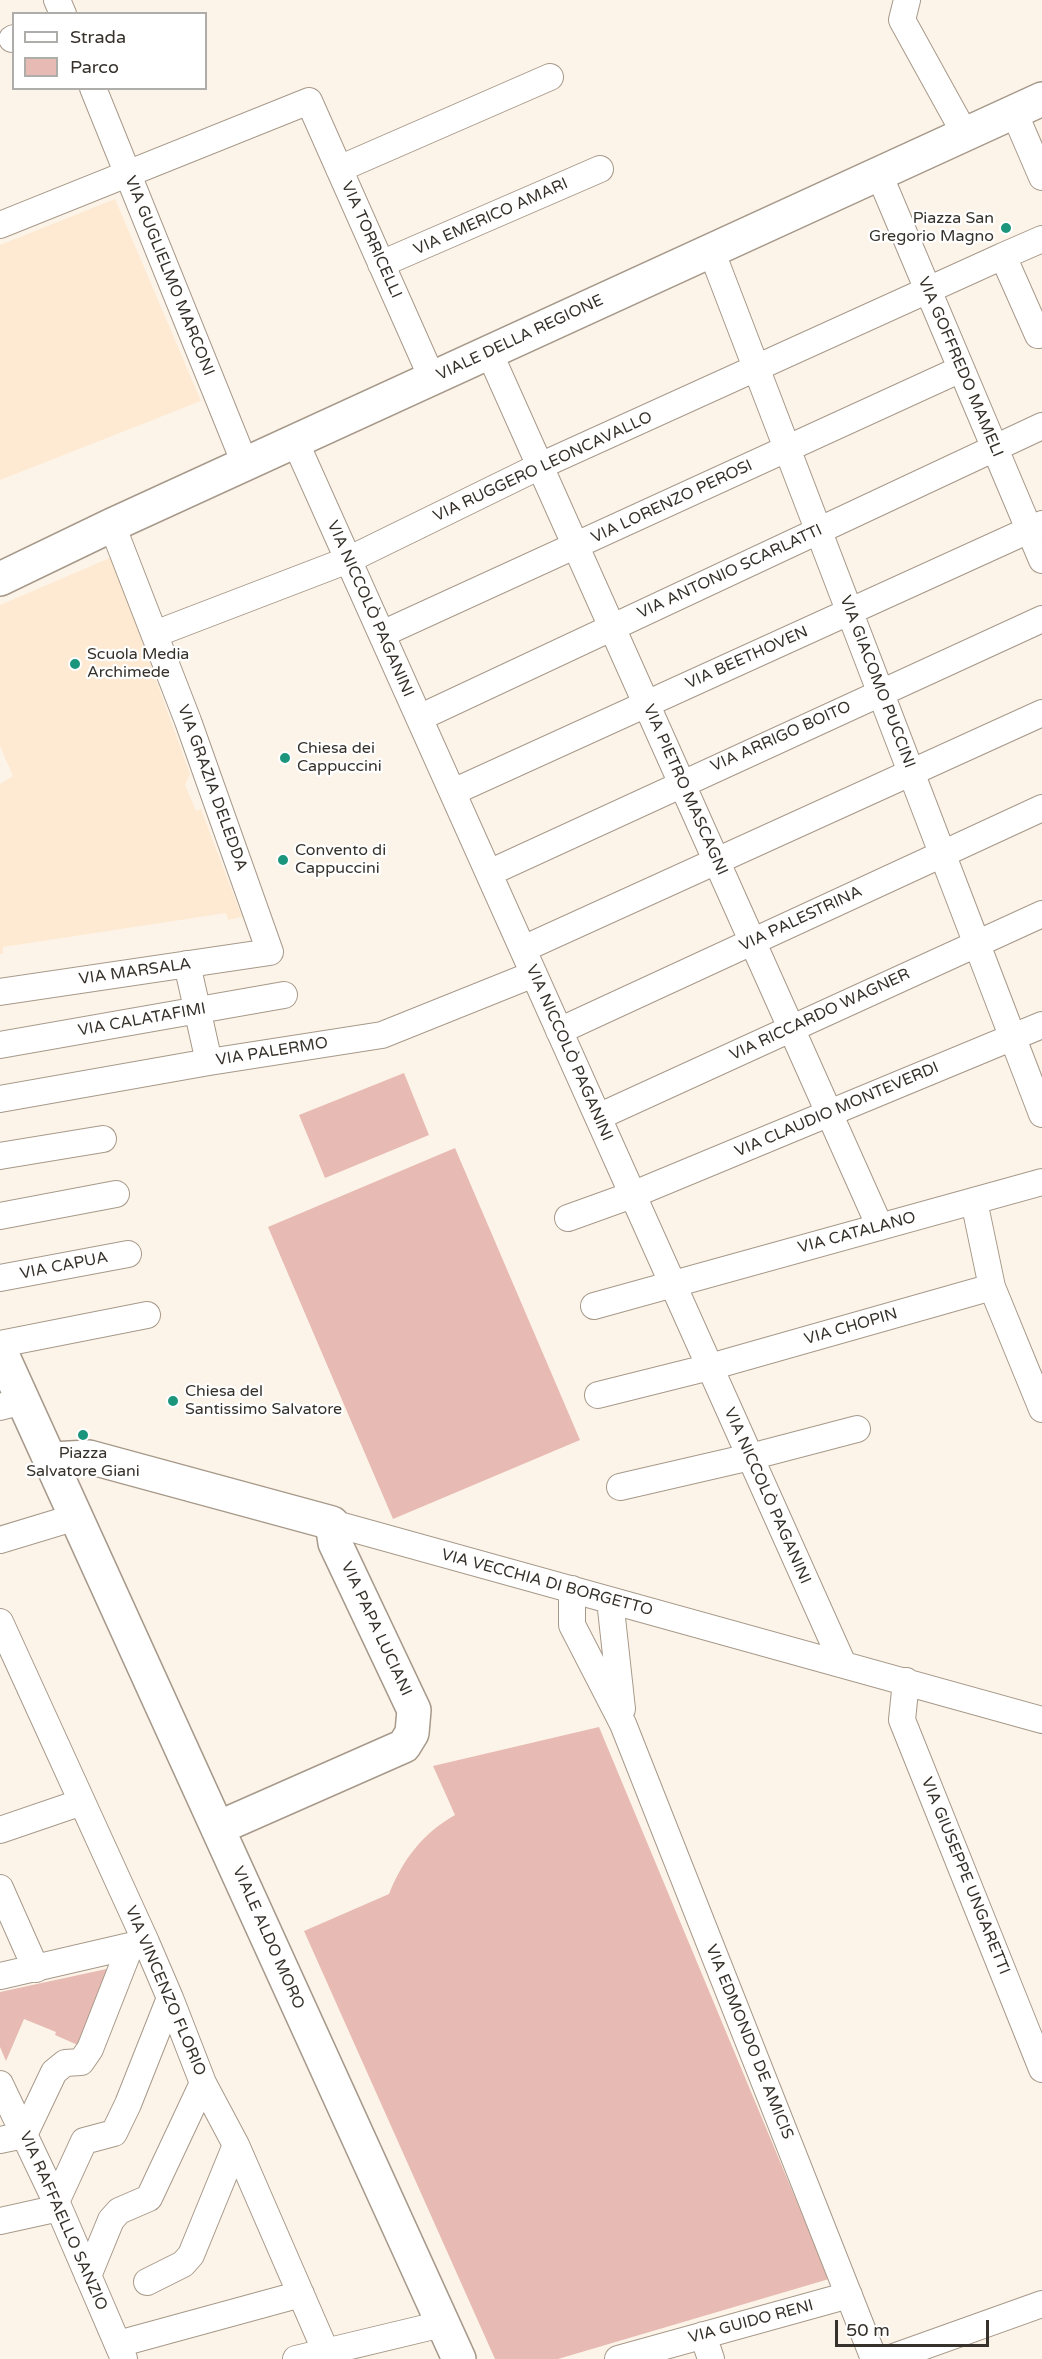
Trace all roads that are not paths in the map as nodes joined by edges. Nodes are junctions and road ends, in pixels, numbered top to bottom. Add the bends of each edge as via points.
1 (905, 10) edge
2 (550, 77) dead end
3 (94, 90) edge
4 (1028, 105) edge
5 (965, 134) junction
6 (339, 169) junction
7 (600, 169) dead end
8 (128, 174) junction
9 (879, 174) junction
10 (1042, 177) edge
11 (0, 225) edge
12 (1042, 239) edge
13 (711, 250) junction
14 (1003, 256) junction
15 (381, 264) junction
16 (928, 290) junction
17 (1041, 337) edge
18 (489, 352) junction
19 (756, 368) junction
20 (961, 369) junction
21 (432, 378) junction
22 (1042, 426) edge
23 (296, 441) junction
24 (995, 448) junction
25 (787, 449) junction
26 (245, 464) junction
27 (540, 466) junction
28 (112, 525) junction
29 (1036, 527) edge
30 (819, 531) junction
31 (576, 546) junction
32 (348, 560) junction
33 (1042, 560) edge
34 (0, 579) edge
35 (850, 611) junction
36 (1042, 619) edge
37 (612, 627) junction
38 (155, 634) junction
39 (382, 634) junction
40 (881, 692) junction
41 (646, 704) junction
42 (1042, 713) edge
43 (419, 718) junction
44 (911, 772) junction
45 (682, 783) junction
46 (453, 792) junction
47 (1042, 808) edge
48 (942, 854) junction
49 (716, 861) junction
50 (489, 873) junction
51 (1042, 914) edge
52 (752, 942) junction
53 (977, 944) junction
54 (523, 949) junction
55 (270, 952) joint
56 (186, 964) junction
57 (534, 974) junction
58 (0, 992) edge
59 (284, 995) dead end
60 (197, 1010) junction
61 (1042, 1025) edge
62 (791, 1028) junction
63 (559, 1031) junction
64 (1012, 1037) junction
65 (0, 1045) edge
66 (209, 1062) junction
67 (0, 1099) edge
68 (829, 1113) junction
69 (1042, 1114) edge
70 (598, 1117) junction
71 (103, 1139) dead end
72 (0, 1156) edge
73 (1042, 1182) edge
74 (116, 1194) dead end
75 (632, 1195) junction
76 (974, 1201) junction
77 (0, 1216) edge
78 (568, 1218) dead end
79 (880, 1227) junction
80 (128, 1254) dead end
81 (0, 1278) edge
82 (673, 1284) junction
83 (992, 1287) junction
84 (594, 1306) dead end
85 (147, 1315) dead end
86 (0, 1344) edge
87 (0, 1350) edge
88 (710, 1367) junction
89 (598, 1395) dead end
90 (12, 1404) edge
91 (1042, 1409) edge
92 (857, 1429) dead end
93 (750, 1457) junction
94 (51, 1460) junction
95 (620, 1487) dead end
96 (76, 1517) junction
97 (332, 1523) junction
98 (0, 1540) edge
99 (572, 1589) junction
100 (610, 1600) junction
101 (0, 1622) edge
102 (843, 1664) junction
103 (906, 1681) junction
104 (1042, 1720) edge
105 (623, 1724) junction
106 (82, 1802) junction
107 (218, 1828) junction
108 (0, 1830) edge
109 (0, 1888) edge
110 (138, 1945) junction
111 (36, 1969) junction
112 (0, 1976) edge
113 (170, 1998) junction
114 (1042, 2068) edge
115 (203, 2083) junction
116 (0, 2084) edge
117 (12, 2138) edge
118 (236, 2145) junction
119 (58, 2205) junction
120 (0, 2221) edge
121 (88, 2276) junction
122 (147, 2282) dead end
123 (301, 2294) junction
124 (849, 2295) junction
125 (1042, 2304) edge
126 (442, 2324) junction
127 (703, 2335) junction
128 (121, 2351) edge
129 (328, 2355) edge
130 (296, 2359) edge
131 (459, 2359) edge
132 (618, 2359) edge
133 (711, 2359) edge
134 (874, 2359) edge
135 (888, 2359) edge

1 - 5 street
2 - 6 street
3 - 8 street, VIA GUGLIELMO MARCONI
4 - 5 main road, VIALE DELLA REGIONE
4 - 10 street
5 - 9 main road, VIALE DELLA REGIONE
6 - 8 street, VIA TORRICELLI via 309,101
6 - 15 street, VIA TORRICELLI
7 - 15 street, VIA EMERICO AMARI
8 - 11 street
8 - 26 street, VIA GUGLIELMO MARCONI
9 - 13 main road, VIALE DELLA REGIONE
9 - 16 street, VIA GOFFREDO MAMELI
12 - 14 street, VIA RUGGERO LEONCAVALLO
13 - 18 main road, VIALE DELLA REGIONE
13 - 19 street, VIA GIACOMO PUCCINI
14 - 16 street, VIA RUGGERO LEONCAVALLO
14 - 17 street
15 - 21 street, VIA TORRICELLI
16 - 19 street, VIA RUGGERO LEONCAVALLO
16 - 20 street, VIA GOFFREDO MAMELI
18 - 21 main road, VIALE DELLA REGIONE
18 - 27 street, VIA PIETRO MASCAGNI
19 - 25 street, VIA GIACOMO PUCCINI
19 - 27 street, VIA RUGGERO LEONCAVALLO
20 - 24 street, VIA GOFFREDO MAMELI
20 - 25 street, VIA LORENZO PEROSI
21 - 23 main road, VIALE DELLA REGIONE
22 - 24 street, VIA ANTONIO SCARLATTI
23 - 26 main road, VIALE DELLA REGIONE
23 - 32 street, VIA NICCOLÒ PAGANINI
24 - 29 street, VIA GOFFREDO MAMELI
24 - 30 street, VIA ANTONIO SCARLATTI
25 - 30 street, VIA GIACOMO PUCCINI
25 - 31 street, VIA LORENZO PEROSI
26 - 28 main road, VIALE DELLA REGIONE
27 - 31 street, VIA PIETRO MASCAGNI
27 - 32 street, VIA RUGGERO LEONCAVALLO
28 - 34 main road, VIALE DELLA REGIONE
28 - 38 street, VIA GRAZIA DELEDDA
29 - 33 street, VIA GOFFREDO MAMELI
29 - 35 street, VIA BEETHOVEN
30 - 35 street, VIA GIACOMO PUCCINI
30 - 37 street, VIA ANTONIO SCARLATTI
31 - 37 street, VIA PIETRO MASCAGNI
31 - 39 street, VIA LORENZO PEROSI
32 - 38 street, VIA RUGGERO LEONCAVALLO
32 - 39 street, VIA NICCOLÒ PAGANINI
35 - 40 street, VIA GIACOMO PUCCINI
35 - 41 street, VIA BEETHOVEN
36 - 40 street, VIA ARRIGO BOITO
37 - 41 street, VIA PIETRO MASCAGNI
37 - 43 street, VIA ANTONIO SCARLATTI
38 - 55 street, VIA GRAZIA DELEDDA
39 - 43 street, VIA NICCOLÒ PAGANINI
40 - 44 street, VIA GIACOMO PUCCINI
40 - 45 street, VIA ARRIGO BOITO
41 - 45 street, VIA PIETRO MASCAGNI
41 - 46 street, VIA BEETHOVEN
42 - 44 street
43 - 46 street, VIA NICCOLÒ PAGANINI
44 - 48 street, VIA GIACOMO PUCCINI
44 - 49 street
45 - 49 street, VIA PIETRO MASCAGNI
45 - 50 street, VIA ARRIGO BOITO
46 - 50 street, VIA NICCOLÒ PAGANINI
47 - 48 street, VIA PALESTRINA
48 - 52 street, VIA PALESTRINA
48 - 53 street, VIA GIACOMO PUCCINI
49 - 52 street, VIA PIETRO MASCAGNI
49 - 54 street
50 - 54 street, VIA NICCOLÒ PAGANINI
51 - 53 street, VIA RICCARDO WAGNER
52 - 62 street, VIA PIETRO MASCAGNI
52 - 63 street, VIA PALESTRINA
53 - 62 street, VIA RICCARDO WAGNER
53 - 64 street, VIA GIACOMO PUCCINI
54 - 57 street, VIA NICCOLÒ PAGANINI
55 - 56 street, VIA MARSALA
56 - 58 street, VIA MARSALA
56 - 60 street
57 - 63 street, VIA NICCOLÒ PAGANINI
57 - 66 street, VIA PALERMO via 382,1035
59 - 60 street, VIA CALATAFIMI
60 - 65 street, VIA CALATAFIMI
60 - 66 street
61 - 64 street, VIA CLAUDIO MONTEVERDI
62 - 68 street, VIA PIETRO MASCAGNI
62 - 70 street, VIA RICCARDO WAGNER
63 - 70 street, VIA NICCOLÒ PAGANINI
64 - 68 street, VIA CLAUDIO MONTEVERDI
64 - 69 street, VIA GIACOMO PUCCINI
66 - 67 street, VIA PALERMO
68 - 75 street, VIA CLAUDIO MONTEVERDI
68 - 79 street, VIA PIETRO MASCAGNI
70 - 75 street, VIA NICCOLÒ PAGANINI
71 - 72 street
73 - 76 street, VIA CATALANO
74 - 77 street
75 - 78 street, VIA CLAUDIO MONTEVERDI
75 - 82 street, VIA NICCOLÒ PAGANINI
76 - 79 street, VIA CATALANO
76 - 83 street
79 - 82 street, VIA CATALANO
80 - 81 street, VIA CAPUA
82 - 84 street, VIA CATALANO
82 - 88 street, VIA NICCOLÒ PAGANINI
83 - 88 street, VIA CHOPIN
83 - 91 street
85 - 86 street
87 - 90 main road, VIALE ALDO MORO
88 - 89 street, VIA CHOPIN
88 - 93 street, VIA NICCOLÒ PAGANINI
90 - 94 main road, VIALE ALDO MORO
92 - 93 street
93 - 95 street
93 - 102 street, VIA NICCOLÒ PAGANINI
94 - 96 main road, VIALE ALDO MORO
94 - 97 main road, VIA VECCHIA DI BORGETTO via 89,1457
96 - 98 street
96 - 107 main road, VIALE ALDO MORO
97 - 99 street, VIA VECCHIA DI BORGETTO
97 - 107 main road, VIA PAPA LUCIANI via 335,1543 414,1710 412,1733 404,1746
99 - 100 street, VIA VECCHIA DI BORGETTO
99 - 105 street via 572,1625
100 - 102 street, VIA VECCHIA DI BORGETTO
100 - 105 street
101 - 106 street, VIA VINCENZO FLORIO
102 - 103 street, VIA VECCHIA DI BORGETTO
103 - 104 street, VIA VECCHIA DI BORGETTO
103 - 114 street, VIA GIUSEPPE UNGARETTI via 902,1720
105 - 124 street, VIA EDMONDO DE AMICIS
106 - 108 street
106 - 110 street, VIA VINCENZO FLORIO
107 - 126 main road, VIALE ALDO MORO
109 - 111 street
110 - 111 street
110 - 113 street, VIA VINCENZO FLORIO
110 - 117 street via 90,2049 81,2062 65,2063 54,2072
111 - 112 street
113 - 115 street, VIA VINCENZO FLORIO
113 - 119 street via 114,2133 84,2141
115 - 118 street, VIA VINCENZO FLORIO
115 - 121 street via 149,2198 118,2211
116 - 117 street, VIA RAFFAELLO SANZIO
117 - 119 street, VIA RAFFAELLO SANZIO
118 - 122 street via 191,2255 183,2264
118 - 123 street, VIA VINCENZO FLORIO
119 - 120 street
119 - 121 street, VIA RAFFAELLO SANZIO
121 - 128 street, VIA RAFFAELLO SANZIO
123 - 128 street
123 - 129 street, VIA VINCENZO FLORIO
124 - 127 street, VIA GUIDO RENI
124 - 134 street, VIA EDMONDO DE AMICIS
125 - 135 street
126 - 129 street
126 - 131 main road, VIALE ALDO MORO
127 - 132 street, VIA GUIDO RENI
127 - 133 street
129 - 130 street

